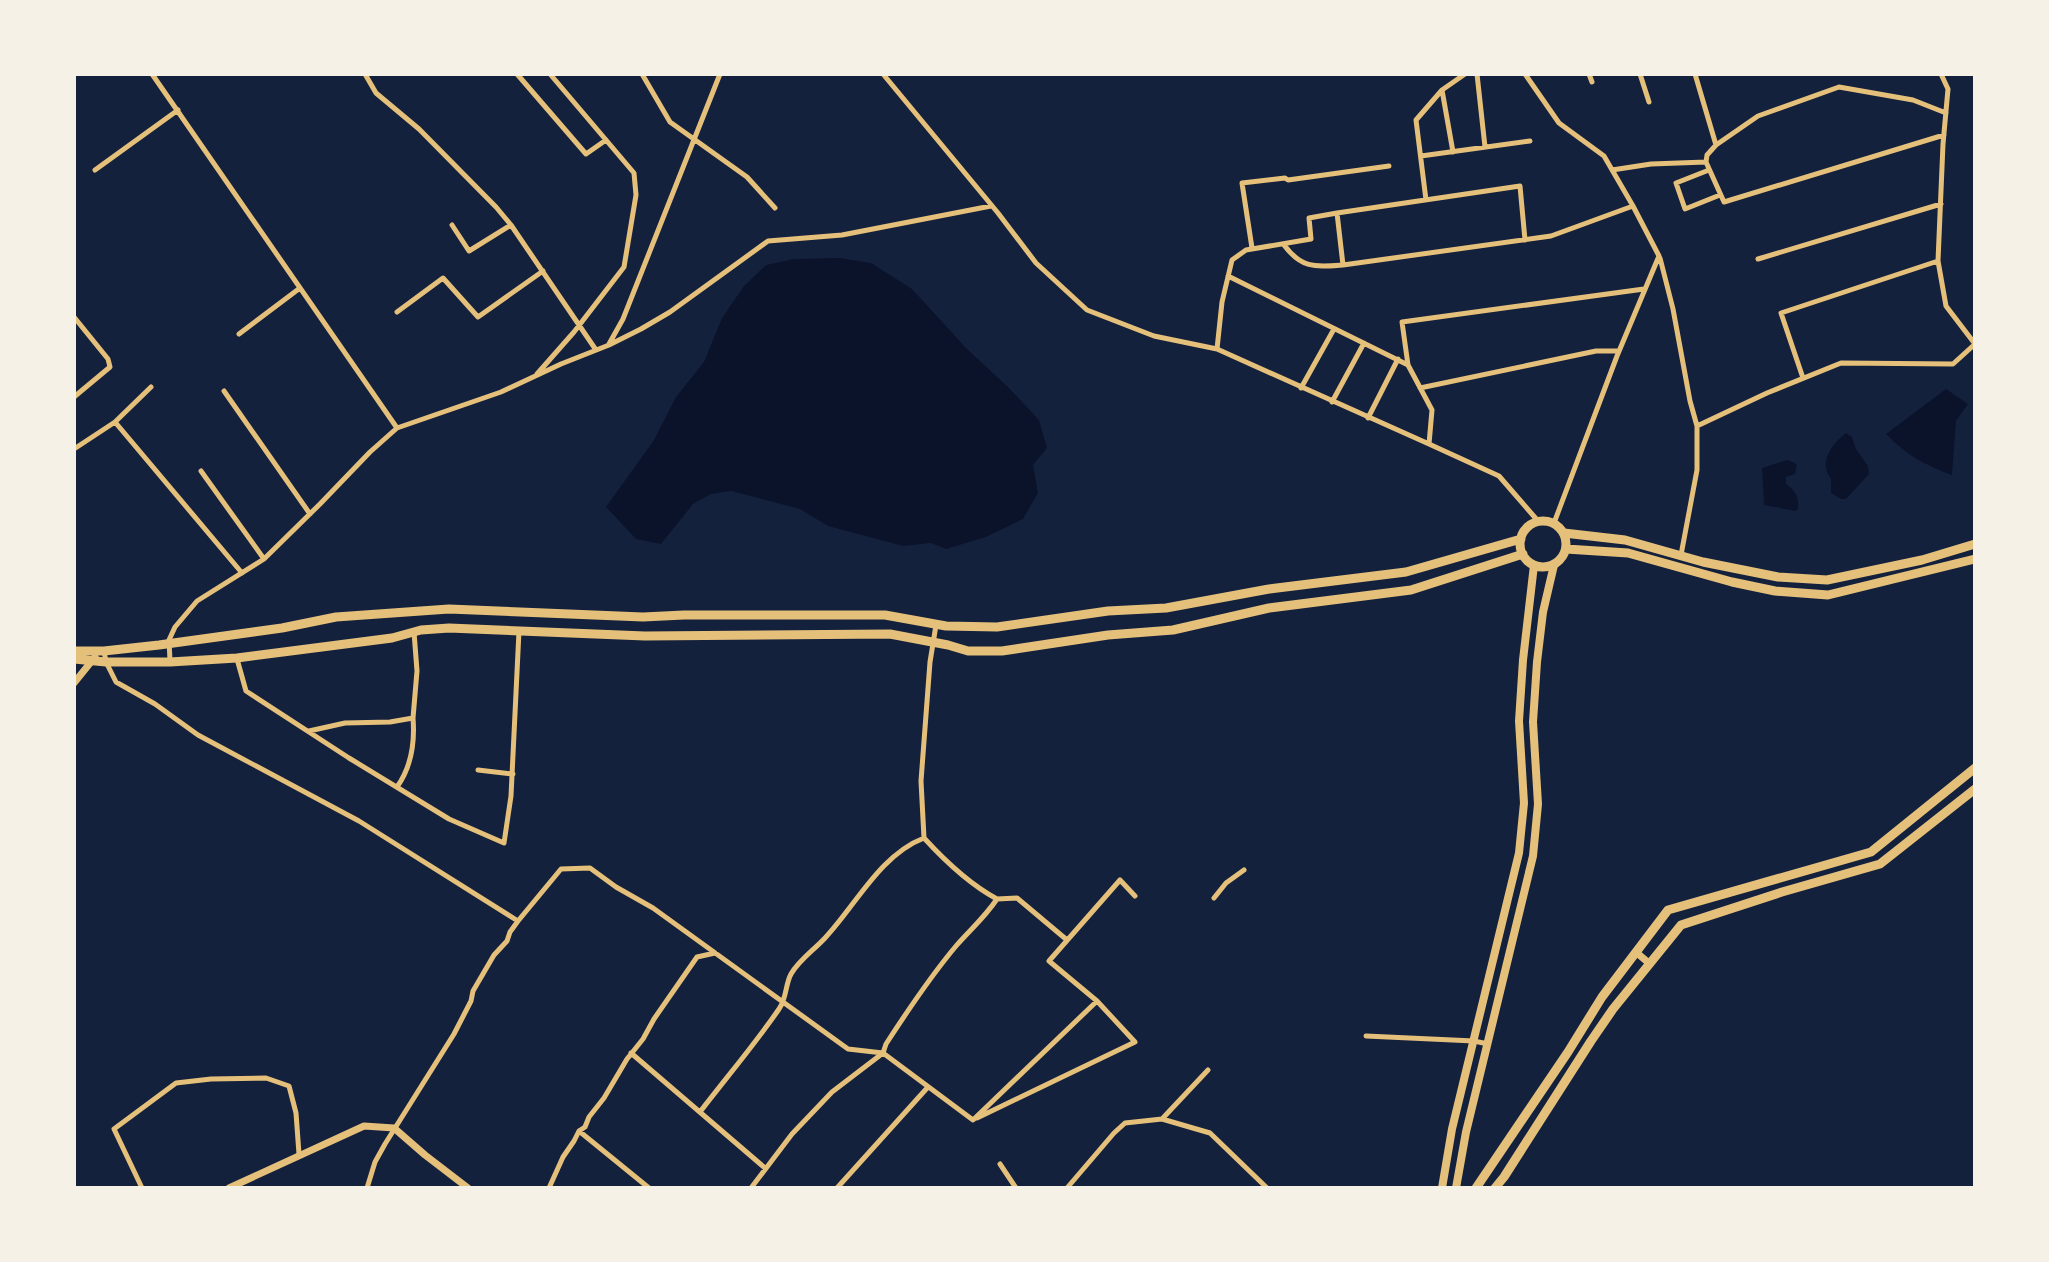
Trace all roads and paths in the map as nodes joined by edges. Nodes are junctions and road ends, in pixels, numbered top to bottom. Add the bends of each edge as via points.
1 (152, 74) edge
2 (365, 74) edge
3 (517, 74) edge
4 (550, 74) edge
5 (642, 74) edge
6 (720, 74) edge
7 (883, 74) edge
8 (1465, 74) edge
9 (1477, 74) edge
10 (1525, 74) edge
11 (1589, 74) edge
12 (1640, 74) edge
13 (1695, 74) edge
14 (1941, 74) edge
15 (1592, 82) dead end
16 (1442, 90) junction
17 (1649, 102) dead end
18 (178, 110) junction
19 (1946, 113) junction
20 (1944, 135) junction
21 (606, 140) junction
22 (695, 140) junction
23 (1530, 141) dead end
24 (1716, 145) junction
25 (1485, 147) junction
26 (1453, 152) junction
27 (1421, 156) junction
28 (1706, 162) junction
29 (1389, 166) dead end
30 (95, 170) dead end
31 (1612, 170) junction
32 (1709, 170) junction
33 (1720, 195) junction
34 (1426, 200) junction
35 (1941, 204) junction
36 (991, 206) junction
37 (1633, 206) junction
38 (775, 208) dead end
39 (1337, 213) junction
40 (452, 225) dead end
41 (511, 225) junction
42 (1525, 240) junction
43 (1284, 245) junction
44 (1252, 248) junction
45 (1659, 256) junction
46 (1758, 259) dead end
47 (1938, 261) junction
48 (1343, 265) junction
49 (543, 271) junction
50 (1228, 276) junction
51 (300, 288) junction
52 (1644, 289) junction
53 (397, 312) dead end
54 (74, 317) edge
55 (579, 325) junction
56 (1334, 329) junction
57 (239, 334) dead end
58 (1364, 343) junction
59 (1975, 344) edge
60 (609, 345) junction
61 (1217, 349) junction
62 (596, 350) junction
63 (1619, 351) junction
64 (1398, 359) junction
65 (1408, 365) junction
66 (535, 376) junction
67 (1803, 378) junction
68 (151, 387) dead end
69 (1301, 388) junction
70 (1420, 388) junction
71 (224, 391) dead end
72 (74, 397) edge
73 (1332, 402) junction
74 (1368, 418) junction
75 (115, 422) junction
76 (1697, 426) junction
77 (397, 428) junction
78 (1429, 444) junction
79 (74, 449) edge
80 (201, 471) dead end
81 (311, 514) junction
82 (1538, 521) junction
83 (1554, 523) junction
84 (1564, 533) junction
85 (1521, 539) junction
86 (1975, 544) edge
87 (1566, 549) junction
88 (1523, 554) junction
89 (1681, 555) junction
90 (264, 559) junction
91 (1975, 559) edge
92 (1534, 565) junction
93 (1554, 565) junction
94 (242, 573) junction
95 (936, 625) junction
96 (519, 630) junction
97 (414, 632) junction
98 (933, 642) junction
99 (171, 643) junction
100 (74, 651) edge
101 (100, 656) junction
102 (237, 658) junction
103 (74, 659) edge
104 (170, 662) junction
105 (74, 683) edge
106 (413, 718) junction
107 (308, 732) junction
108 (1975, 768) edge
109 (478, 770) dead end
110 (513, 774) junction
111 (397, 787) junction
112 (1975, 789) edge
113 (924, 838) junction
114 (1871, 852) junction
115 (1880, 864) junction
116 (1244, 870) dead end
117 (1135, 896) dead end
118 (1214, 898) dead end
119 (997, 899) junction
120 (518, 921) junction
121 (1067, 940) junction
122 (715, 953) junction
123 (1637, 953) junction
124 (1650, 964) junction
125 (785, 1001) junction
126 (1097, 1001) junction
127 (1366, 1036) dead end
128 (1474, 1041) junction
129 (1488, 1044) junction
130 (631, 1053) junction
131 (883, 1053) junction
132 (1208, 1070) dead end
133 (928, 1087) junction
134 (700, 1112) junction
135 (1162, 1119) junction
136 (973, 1120) junction
137 (394, 1128) junction
138 (579, 1131) junction
139 (299, 1154) junction
140 (1000, 1164) dead end
141 (765, 1168) junction
142 (142, 1188) edge
143 (229, 1188) edge
144 (367, 1188) edge
145 (468, 1188) edge
146 (549, 1188) edge
147 (649, 1188) edge
148 (751, 1188) edge
149 (837, 1188) edge
150 (1016, 1188) edge
151 (1067, 1188) edge
152 (1267, 1188) edge
153 (1442, 1188) edge
154 (1456, 1188) edge
155 (1476, 1188) edge
156 (1495, 1188) edge

1 - 18 street
2 - 41 street via 376,93 419,129
3 - 21 street via 586,154
4 - 21 street
5 - 22 street via 670,122
6 - 22 street
7 - 36 street
8 - 16 street
9 - 25 street
10 - 31 street via 1559,123 1604,156
11 - 15 street
12 - 17 street
13 - 24 street
14 - 19 street via 1948,89
16 - 26 street
16 - 27 street via 1416,120
18 - 30 street
18 - 51 street
19 - 20 street
19 - 24 street via 1913,100 1839,87 1758,116
20 - 33 street via 1724,202
20 - 35 street
21 - 55 street via 634,173 636,195 624,267
22 - 38 street via 747,177
22 - 60 street
23 - 25 street
24 - 28 street
25 - 26 street
26 - 27 street
27 - 34 street
28 - 31 street
28 - 32 street
29 - 44 street via 1242,183
31 - 37 street
32 - 33 street
32 - 33 street via 1676,183 1685,209
34 - 39 street
34 - 42 street via 1520,186
35 - 46 street
35 - 47 street
36 - 60 street via 842,235 768,241 670,312
36 - 61 street via 1036,263 1087,310 1154,336
37 - 42 street
37 - 45 street
39 - 43 street via 1309,218 1311,239
39 - 48 street
40 - 41 street via 469,251
41 - 49 street
42 - 48 street
43 - 44 street
43 - 48 street via 1312,268
44 - 50 street via 1232,260
45 - 52 street
45 - 76 street
47 - 59 street via 1946,306
47 - 67 street via 1781,313
49 - 53 street via 478,317 443,278
49 - 55 street
50 - 56 street
50 - 61 street
51 - 57 street
51 - 77 street
52 - 63 street
52 - 65 street via 1402,322
54 - 72 street via 110,367
55 - 62 street
55 - 66 street
56 - 58 street
56 - 69 street
58 - 64 street
58 - 73 street
59 - 67 street via 1953,364 1841,363
60 - 62 street
61 - 69 street
62 - 66 street
63 - 70 street via 1596,351
63 - 83 street
64 - 65 street
64 - 74 street
65 - 70 street
66 - 77 street
67 - 76 street
68 - 75 street
69 - 73 street
70 - 78 street via 1432,410
71 - 81 street
73 - 74 street
74 - 78 street
75 - 79 street
75 - 94 street
76 - 89 street via 1697,470
77 - 81 street
78 - 82 street via 1499,476
80 - 90 street
81 - 90 street
82 - 83 main road
82 - 85 main road
83 - 84 main road
84 - 87 main road
84 - 89 main road via 1625,540
85 - 88 main road
85 - 95 main road via 1406,572 1166,608 997,627
86 - 89 main road via 1827,580 1778,577
87 - 91 main road via 1628,553 1778,592 1827,595
87 - 93 main road
88 - 92 main road
88 - 98 main road via 1413,590 1269,608 1173,630 1002,651 968,651
90 - 94 street
92 - 93 main road
92 - 128 main road via 1519,721 1524,803 1519,853
93 - 129 main road via 1537,662 1533,856
94 - 99 street via 197,601 177,623
95 - 98 street
95 - 99 main road via 885,615 643,617 449,609 336,617
96 - 97 main road
96 - 98 main road via 663,636 890,634
96 - 110 street
97 - 102 main road
97 - 106 street
98 - 113 street via 921,781
99 - 101 main road
99 - 104 street
100 - 101 main road
101 - 103 main road
101 - 104 main road
101 - 105 street
101 - 120 street via 116,682 198,735 359,821
102 - 104 main road
102 - 107 street via 246,691
106 - 107 street via 345,723
106 - 111 street via 410,761
107 - 111 street
108 - 114 main road
109 - 110 street
110 - 111 street via 504,843 449,819
112 - 115 main road
113 - 119 street via 973,885
113 - 125 street via 898,852 870,882 790,976
114 - 115 main road
114 - 123 main road via 1668,910
115 - 124 main road via 1681,925
116 - 118 street
117 - 121 street via 1120,880
119 - 121 street via 1017,898
119 - 131 street via 924,988
120 - 122 street via 561,869 590,868
120 - 137 street
121 - 126 street via 1049,961
122 - 125 street
122 - 130 street via 697,957
123 - 124 street
123 - 155 main road via 1602,997
124 - 156 main road via 1591,1041
125 - 131 street via 848,1049
125 - 134 street
126 - 136 street
126 - 136 street via 1135,1042
127 - 128 street
128 - 129 street
128 - 153 main road
129 - 154 main road
130 - 134 street
130 - 138 street
131 - 133 street
131 - 141 street via 832,1092
132 - 135 street
133 - 136 street
133 - 149 street
134 - 141 street
135 - 151 street via 1125,1123
135 - 152 street via 1210,1133
137 - 139 street via 364,1126
137 - 144 street
137 - 145 street
138 - 146 street
138 - 147 street
139 - 142 street via 289,1086 266,1078 176,1083 114,1129
139 - 143 street
140 - 150 street
141 - 148 street

